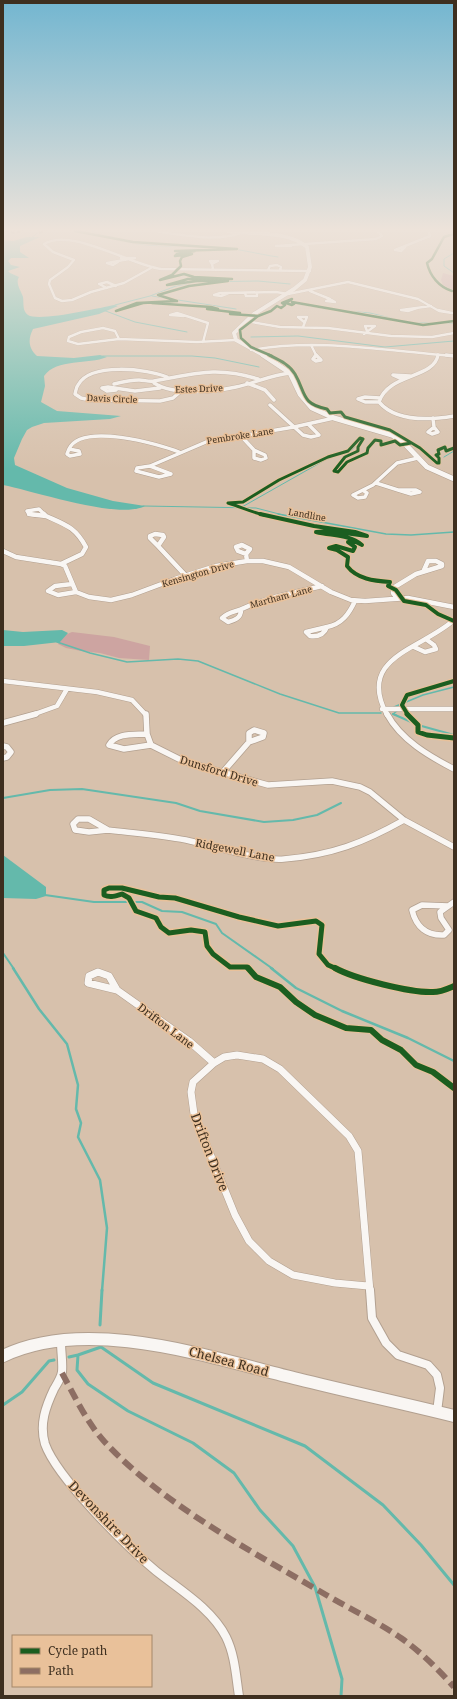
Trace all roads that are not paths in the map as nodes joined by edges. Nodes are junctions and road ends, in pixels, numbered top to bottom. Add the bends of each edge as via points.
1 (261, 310) edge
2 (184, 316) dead end
3 (246, 321) junction
4 (304, 322) dead end
5 (303, 328) junction
6 (454, 333) edge
7 (119, 339) junction
8 (236, 340) junction
9 (203, 342) junction
10 (311, 344) junction
11 (251, 350) junction
12 (316, 355) dead end
13 (438, 355) junction
14 (454, 356) edge
15 (290, 373) junction
16 (167, 376) junction
17 (410, 376) junction
18 (258, 378) junction
19 (402, 379) junction
20 (154, 381) junction
21 (247, 383) junction
22 (114, 384) dead end
23 (160, 388) junction
24 (116, 390) dead end
25 (181, 391) junction
26 (380, 398) junction
27 (274, 400) dead end
28 (379, 402) junction
29 (270, 405) dead end
30 (454, 416) edge
31 (334, 418) junction
32 (433, 418) junction
33 (308, 424) junction
34 (294, 427) junction
35 (434, 427) dead end
36 (241, 436) junction
37 (68, 449) dead end
38 (254, 450) dead end
39 (180, 452) junction
40 (418, 458) junction
41 (150, 466) junction
42 (454, 480) edge
43 (376, 483) junction
44 (364, 490) dead end
45 (398, 490) junction
46 (46, 516) dead end
47 (158, 546) dead end
48 (3, 551) edge
49 (246, 554) dead end
50 (247, 561) junction
51 (61, 564) junction
52 (424, 570) dead end
53 (186, 576) junction
54 (72, 584) junction
55 (322, 586) junction
56 (76, 592) junction
57 (397, 598) junction
58 (355, 601) junction
59 (454, 607) edge
60 (241, 610) dead end
61 (454, 620) edge
62 (327, 627) dead end
63 (427, 640) junction
64 (414, 647) junction
65 (3, 681) edge
66 (67, 688) junction
67 (382, 709) junction
68 (454, 709) edge
69 (3, 723) edge
70 (147, 734) junction
71 (249, 742) dead end
72 (150, 745) junction
73 (3, 746) edge
74 (3, 758) edge
75 (454, 769) edge
76 (222, 773) junction
77 (404, 820) junction
78 (108, 830) junction
79 (454, 847) edge
80 (454, 902) edge
81 (448, 906) junction
82 (117, 990) dead end
83 (214, 1063) junction
84 (368, 1286) junction
85 (61, 1340) junction
86 (3, 1356) edge
87 (437, 1412) junction
88 (454, 1416) edge
89 (239, 1696) edge

1 - 3 street
2 - 9 street via 208,322
3 - 5 street
3 - 8 street via 234,333
4 - 5 street
5 - 6 street via 328,328 427,338
7 - 7 street via 115,331 103,328 75,334 68,341 78,344
7 - 9 street
8 - 9 street
8 - 11 street
10 - 11 street
10 - 12 street
10 - 13 street
11 - 15 street
13 - 14 street
13 - 17 street via 438,361 434,365
15 - 18 street, Estes Drive
15 - 31 street via 302,399 312,408
16 - 18 street, Estes Drive via 212,372 240,373
16 - 20 street, Estes Drive
16 - 25 street, Davis Circle via 160,372 144,370 100,372 79,381 75,394 90,400 153,401 173,398
17 - 19 street
17 - 19 street via 393,375
18 - 21 street, Estes Drive
19 - 26 street via 387,388
20 - 22 street
20 - 23 street, Estes Drive
21 - 25 street, Estes Drive via 230,388
21 - 27 street via 265,390
23 - 24 street via 140,391
23 - 25 street, Estes Drive
26 - 28 street
26 - 28 street via 358,399
28 - 32 street via 385,409 396,414
29 - 34 street
30 - 32 street
31 - 33 street, Pembroke Lane
31 - 40 street via 392,434
32 - 35 street
33 - 34 street, Pembroke Lane
33 - 34 street via 319,435 305,436
34 - 36 street, Pembroke Lane
36 - 38 street
36 - 39 street, Pembroke Lane via 206,442
37 - 39 street via 79,440 117,437 148,441
39 - 41 street, Pembroke Lane
40 - 42 street via 427,467
40 - 43 street via 401,460 394,464
41 - 41 street, Pembroke Lane via 154,469 171,474 160,477 136,471 137,468
43 - 44 street
43 - 45 street
45 - 45 street via 411,494 420,492 413,489
46 - 51 street via 79,534 86,547 82,554
47 - 53 street
48 - 51 street via 7,555
49 - 50 street
50 - 53 street, Kensington Drive
50 - 55 street, Kensington Drive via 279,563
51 - 54 street via 65,566
52 - 57 street via 393,588
53 - 56 street, Kensington Drive via 121,599 90,598
54 - 56 street
54 - 56 street via 55,586 48,591 57,595
55 - 58 street, Kensington Drive
55 - 60 street, Martham Lane via 256,602
57 - 58 street, Kensington Drive
57 - 59 street, Kensington Drive via 419,599
58 - 62 street via 349,614
61 - 63 street
63 - 64 street
63 - 64 street via 436,649 425,652
64 - 67 street via 388,663 381,671 377,686
65 - 66 street
66 - 69 street via 57,706
66 - 70 street via 132,700 146,714
67 - 68 street
67 - 75 street via 400,731 440,762
70 - 72 street
70 - 72 street via 120,737 112,740 109,746 125,749
71 - 76 street
72 - 76 street, Dunsford Drive via 178,759
73 - 74 street via 10,752
76 - 77 street, Dunsford Drive via 268,785 332,781 360,787
77 - 78 street, Ridgewell Lane via 372,838 340,850 283,859 184,840
77 - 79 street, Dunsford Drive
78 - 78 street, Ridgewell Lane via 88,819 78,819 73,824 75,830 81,832
80 - 81 street
81 - 81 street via 422,905 412,910 413,919 421,929 435,936 444,935 449,930 440,918 440,912
82 - 83 street, Drifton Lane
83 - 84 street, Drifton Drive via 224,1057 237,1055 263,1059 280,1069 349,1136 358,1151 362,1172
83 - 84 street, Drifton Drive via 193,1082 191,1092 194,1114 235,1214 249,1240 269,1261 293,1275
84 - 87 street, Drifton Drive via 372,1318 381,1338 399,1356 420,1362 437,1372 441,1385
85 - 86 street, Chelsea Road via 34,1345
85 - 87 street, Chelsea Road via 93,1338 188,1350
85 - 89 street, Devonshire Drive via 62,1373 45,1407 44,1419 45,1443 53,1460 114,1532 144,1561 208,1612 226,1637 234,1662
87 - 88 street, Chelsea Road

